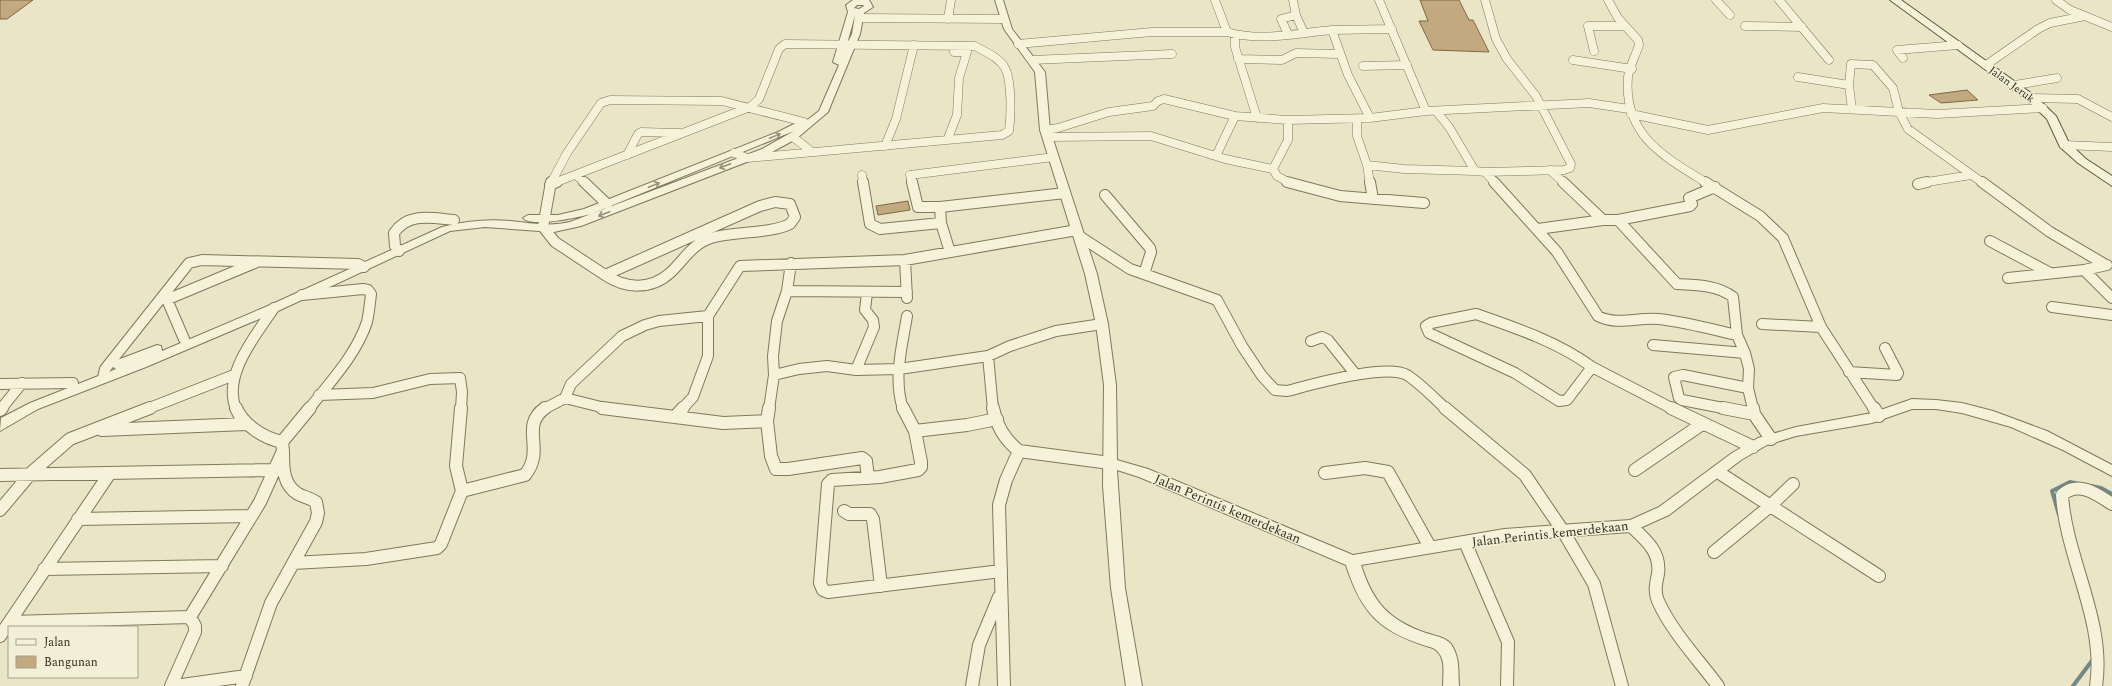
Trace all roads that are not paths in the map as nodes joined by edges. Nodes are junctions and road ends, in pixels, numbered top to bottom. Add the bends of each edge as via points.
1 (951, 0) edge
2 (999, 0) edge
3 (1215, 0) edge
4 (1292, 0) edge
5 (1379, 0) edge
6 (1484, 0) edge
7 (1608, 0) edge
8 (1716, 0) edge
9 (1779, 0) edge
10 (1895, 0) edge
11 (2056, 0) edge
12 (859, 8) edge
13 (1296, 15) junction
14 (1730, 15) dead end
15 (2085, 16) junction
16 (948, 18) junction
17 (1004, 19) junction
18 (1625, 26) junction
19 (1745, 26) dead end
20 (1802, 26) junction
21 (2112, 27) edge
22 (1332, 30) junction
23 (1392, 30) junction
24 (1226, 32) junction
25 (1304, 32) junction
26 (1288, 34) junction
27 (1235, 35) junction
28 (848, 44) junction
29 (1018, 44) junction
30 (1958, 46) junction
31 (913, 48) junction
32 (981, 51) junction
33 (1594, 51) dead end
34 (967, 52) junction
35 (1172, 54) dead end
36 (1339, 54) junction
37 (1903, 58) dead end
38 (1032, 60) junction
39 (1238, 60) junction
40 (1573, 60) dead end
41 (1829, 60) dead end
42 (1406, 65) junction
43 (1986, 65) junction
44 (1363, 66) dead end
45 (1632, 69) junction
46 (1798, 77) dead end
47 (2057, 78) dead end
48 (1849, 85) junction
49 (2015, 85) junction
50 (2031, 98) junction
51 (1539, 104) junction
52 (750, 107) junction
53 (2043, 108) junction
54 (1852, 109) junction
55 (1426, 111) junction
56 (1436, 111) junction
57 (1630, 112) junction
58 (1899, 112) junction
59 (1235, 116) junction
60 (2112, 117) edge
61 (1258, 118) junction
62 (1370, 118) junction
63 (1357, 119) junction
64 (1288, 120) junction
65 (804, 122) junction
66 (686, 133) junction
67 (1047, 134) junction
68 (793, 138) junction
69 (948, 138) junction
70 (2064, 145) junction
71 (885, 146) junction
72 (2112, 147) edge
73 (812, 152) junction
74 (734, 153) junction
75 (627, 155) junction
76 (1216, 156) junction
77 (1054, 157) junction
78 (747, 158) junction
79 (1367, 165) junction
80 (1273, 169) junction
81 (1550, 170) junction
82 (1480, 172) junction
83 (862, 175) dead end
84 (1971, 175) junction
85 (577, 176) junction
86 (2112, 182) edge
87 (1918, 184) dead end
88 (550, 185) junction
89 (1715, 187) junction
90 (1065, 193) junction
91 (1105, 195) dead end
92 (1373, 199) junction
93 (1424, 203) dead end
94 (607, 204) junction
95 (940, 206) junction
96 (454, 220) junction
97 (1603, 220) junction
98 (1618, 220) junction
99 (544, 222) junction
100 (941, 223) junction
101 (1538, 229) junction
102 (1078, 233) junction
103 (1990, 241) dead end
104 (397, 248) junction
105 (950, 252) junction
106 (905, 260) junction
107 (261, 261) junction
108 (791, 263) junction
109 (2109, 265) edge
110 (361, 266) junction
111 (2084, 270) junction
112 (2050, 273) junction
113 (1144, 274) junction
114 (605, 275) junction
115 (2008, 278) dead end
116 (787, 291) junction
117 (867, 292) junction
118 (302, 294) junction
119 (165, 296) junction
120 (2112, 298) edge
121 (274, 308) junction
122 (2052, 308) dead end
123 (2112, 315) edge
124 (708, 316) junction
125 (907, 316) dead end
126 (1102, 324) junction
127 (1762, 324) dead end
128 (1821, 327) junction
129 (1737, 335) junction
130 (184, 339) junction
131 (1311, 340) dead end
132 (1654, 345) dead end
133 (1885, 348) dead end
134 (1745, 354) junction
135 (988, 356) junction
136 (1592, 367) junction
137 (856, 370) junction
138 (899, 370) junction
139 (1849, 372) junction
140 (104, 374) junction
141 (234, 375) junction
142 (774, 375) junction
143 (1356, 375) junction
144 (22, 383) junction
145 (73, 383) junction
146 (0, 384) edge
147 (1748, 388) junction
148 (319, 394) junction
149 (561, 400) junction
150 (0, 410) edge
151 (1754, 414) junction
152 (0, 416) edge
153 (1879, 416) junction
154 (675, 417) junction
155 (996, 418) junction
156 (767, 421) junction
157 (246, 424) junction
158 (1702, 424) junction
159 (0, 426) edge
160 (94, 430) junction
161 (915, 431) junction
162 (1771, 439) junction
163 (282, 447) junction
164 (1753, 447) junction
165 (1019, 451) junction
166 (1110, 463) junction
167 (273, 470) junction
168 (1635, 470) dead end
169 (2112, 471) edge
170 (1718, 472) junction
171 (110, 473) junction
172 (1325, 473) dead end
173 (29, 474) junction
174 (0, 475) edge
175 (868, 478) junction
176 (1793, 484) dead end
177 (462, 491) junction
178 (2112, 504) edge
179 (1770, 506) junction
180 (0, 510) edge
181 (844, 511) dead end
182 (251, 516) junction
183 (78, 519) junction
184 (1632, 526) junction
185 (1563, 531) junction
186 (1465, 542) junction
187 (1430, 547) junction
188 (1714, 552) dead end
189 (1352, 561) junction
190 (293, 563) junction
191 (222, 566) junction
192 (44, 569) junction
193 (1001, 571) junction
194 (1879, 576) dead end
195 (881, 586) junction
196 (1001, 593) junction
197 (190, 617) junction
198 (11, 622) junction
199 (0, 636) edge
200 (244, 681) edge
201 (171, 686) edge
202 (176, 686) edge
203 (972, 686) edge
204 (1004, 686) edge
205 (1134, 686) edge
206 (1451, 686) edge
207 (1507, 686) edge
208 (1622, 686) edge
209 (1718, 686) edge
210 (2096, 686) edge

1 - 16 street
2 - 17 street
3 - 24 street
4 - 13 street
5 - 23 street
6 - 51 street via 1496,40
7 - 18 street
8 - 14 street
9 - 20 street
10 - 30 main road, Jalan Jeruk
11 - 15 street
12 - 16 street
12 - 28 street
13 - 25 street
13 - 26 street via 1281,19
15 - 21 street
15 - 43 street via 2050,23
16 - 17 street
17 - 29 street
18 - 33 street via 1588,26
18 - 45 street via 1638,40 1639,45
19 - 20 street
20 - 41 street
22 - 23 street
22 - 25 street
22 - 36 street
23 - 42 street
24 - 27 street
24 - 29 street via 1152,32
25 - 26 street
26 - 27 street
27 - 39 street
28 - 31 street
28 - 52 street via 782,44 759,99
28 - 65 street via 822,105
28 - 68 street via 823,112
29 - 38 street
30 - 37 street via 1897,50
30 - 43 main road, Jalan Jeruk
31 - 32 street via 972,45
31 - 34 street
31 - 71 street via 896,119
32 - 34 street
32 - 69 street via 996,58 1005,68 1011,119 1009,131 1002,135
34 - 69 street via 959,78 957,115
35 - 38 street
36 - 39 street via 1296,53 1282,60
36 - 62 street
38 - 67 street via 1040,72
39 - 61 street
40 - 45 street
42 - 44 street
42 - 55 street
43 - 49 main road, Jalan Jeruk
45 - 57 street via 1628,76
46 - 48 street
47 - 49 street
48 - 54 street
48 - 58 street via 1852,63 1873,65 1893,88
49 - 50 main road, Jalan Jeruk
50 - 53 main road, Jalan Jeruk
50 - 60 street via 2078,99
51 - 56 street
51 - 57 street via 1589,104
51 - 81 street via 1571,164 1570,168 1564,170
52 - 65 street
52 - 66 street
52 - 88 street via 729,102 698,100 604,101 597,106
53 - 58 street via 1937,114
53 - 70 main road, Jalan Jeruk via 2052,118
54 - 57 street via 1823,108 1708,130
54 - 58 street
55 - 56 street
55 - 62 street
56 - 82 street
57 - 89 street via 1645,138 1658,151
58 - 84 street via 1908,129
59 - 61 street
59 - 67 street via 1164,99 1153,106 1104,113
59 - 76 street
61 - 64 street
62 - 63 street
63 - 64 street
63 - 79 street via 1355,131
64 - 80 street via 1288,140
74 -> 65 street
66 - 75 street
66 - 75 street via 640,132
67 - 76 street via 1151,136
67 - 77 street
68 - 73 street
68 - 78 street
69 - 71 street
70 - 72 street
70 - 86 main road, Jalan Jeruk
71 - 73 street
73 - 78 street
74 - 78 street
94 -> 74 street
75 - 85 street
76 - 80 street
77 - 90 street
77 - 95 street via 909,176 918,206
78 -> 99 street via 581,223 551,228
79 - 82 street
79 - 92 street
80 - 92 street via 1276,176 1288,183 1340,196
81 - 82 street
81 - 97 street
82 - 101 street
83 - 100 street via 870,224 874,227 880,229
84 - 87 street
84 - 109 street via 2050,232
85 - 88 street
85 - 94 street
88 - 99 street
89 - 98 street via 1689,198 1692,204 1690,206
89 - 128 street via 1760,216 1787,244
90 - 95 street
90 - 102 street
91 - 113 street via 1150,248
92 - 93 street
94 - 99 street
95 - 100 street
96 - 99 street via 473,216
96 - 104 street
96 - 104 street via 405,219 394,233
97 - 98 street
97 - 101 street
98 - 129 street via 1677,284 1699,285 1730,294 1733,298
99 - 104 street via 456,226
99 - 114 street via 555,242
100 - 105 street
101 - 129 street via 1557,252 1598,316 1603,319 1653,319
102 - 105 street
102 - 113 street via 1130,269
102 - 126 street via 1091,274
103 - 112 street
104 - 110 street
105 - 106 street
106 - 108 street
106 - 117 street via 907,295
107 - 110 street
107 - 119 street
107 - 119 street via 194,261 184,266
108 - 116 street
108 - 124 street via 739,267
109 - 111 street
110 - 118 street
110 - 130 street
111 - 112 street
111 - 120 street
112 - 115 street
113 - 143 street via 1217,300 1222,305 1230,326 1267,382 1276,390 1287,391
114 - 114 street via 760,206 785,202 790,204 794,213 793,221 786,226 722,235 694,246 670,273 656,283 637,287
116 - 117 street
116 - 142 street via 777,322
117 - 137 street via 865,310 873,320 874,327
118 - 121 street
118 - 148 street via 363,289 372,294 366,321 357,344 338,373
119 - 130 street
119 - 140 street
121 - 140 street via 142,364
121 - 141 street
122 - 123 street
124 - 149 street via 658,321 622,336 571,384
124 - 154 street via 708,356 693,397
125 - 138 street
126 - 135 street via 1056,331
126 - 166 street via 1110,385
127 - 128 street
128 - 139 street
129 - 134 street
130 - 140 street
131 - 143 street via 1325,338
132 - 134 street
133 - 139 street via 1897,375
134 - 147 street via 1749,370
135 - 138 street
135 - 155 street
136 - 136 street via 1567,400 1559,401 1515,373 1429,333 1426,326 1476,314 1573,353
136 - 158 street
137 - 138 street
137 - 142 street via 827,366
138 - 161 street via 898,393 903,410
139 - 153 street
140 - 145 street
140 - 159 street via 34,406
141 - 157 street via 231,400 235,411
141 - 160 street
142 - 156 street
143 - 185 street via 1395,372 1406,375 1524,475
144 - 145 street
144 - 146 street
144 - 150 street
145 - 152 street
147 - 151 street
147 - 151 street via 1683,375 1674,377 1679,398 1682,400
148 - 163 street
148 - 177 street via 379,392 418,381 442,377 460,378 462,392 456,466
149 - 154 street
149 - 177 street via 534,418 531,425 534,460 525,475
151 - 162 street
153 - 162 street, Jalan Perintis kemerdekaan
153 - 169 street, Jalan Perintis kemerdekaan via 1910,404 1936,404 1980,413 2041,433 2081,452
154 - 156 street via 723,423
155 - 161 street via 967,425
155 - 165 street via 1003,438
156 - 175 street via 771,456 776,469 862,458 866,461
157 - 160 street
157 - 163 street
158 - 164 street
158 - 168 street
160 - 173 street via 70,439 52,450
161 - 175 street via 922,460 921,467 896,475
162 - 164 street, Jalan Perintis kemerdekaan
163 - 167 street
163 - 190 street via 284,472 290,488 316,502 320,510
164 - 170 street, Jalan Perintis kemerdekaan
165 - 166 street
165 - 193 street via 1006,480 999,505
166 - 189 street, Jalan Perintis kemerdekaan via 1150,476
166 - 205 street via 1118,588
167 - 171 street
167 - 182 street via 260,502
170 - 179 street
170 - 184 street, Jalan Perintis kemerdekaan via 1648,521
171 - 173 street
171 - 183 street
172 - 187 street via 1363,468 1382,469 1388,472
173 - 174 street
173 - 180 street
175 - 195 street via 832,480 828,484 820,583 823,590 828,592
176 - 179 street
177 - 190 street via 441,544 437,548 366,559
178 - 210 street via 2080,488 2071,488 2062,495 2062,510 2087,584 2105,650 2102,677
179 - 188 street
179 - 194 street
181 - 195 street via 849,514 870,514 873,519
182 - 183 street
182 - 191 street
183 - 192 street
184 - 185 street, Jalan Perintis kemerdekaan
184 - 209 street via 1650,546 1658,560 1655,590 1658,601
185 - 186 street, Jalan Perintis kemerdekaan
185 - 208 street via 1594,584
186 - 187 street, Jalan Perintis kemerdekaan
186 - 207 street via 1508,642
187 - 189 street, Jalan Perintis kemerdekaan
189 - 206 street via 1358,583 1376,613 1394,627 1440,642 1450,658
190 - 200 street via 271,603
191 - 192 street
191 - 197 street
192 - 198 street
193 - 195 street
193 - 196 street
196 - 203 street via 979,645
196 - 204 street
197 - 198 street
197 - 201 street via 195,632
198 - 199 street
200 - 202 street

